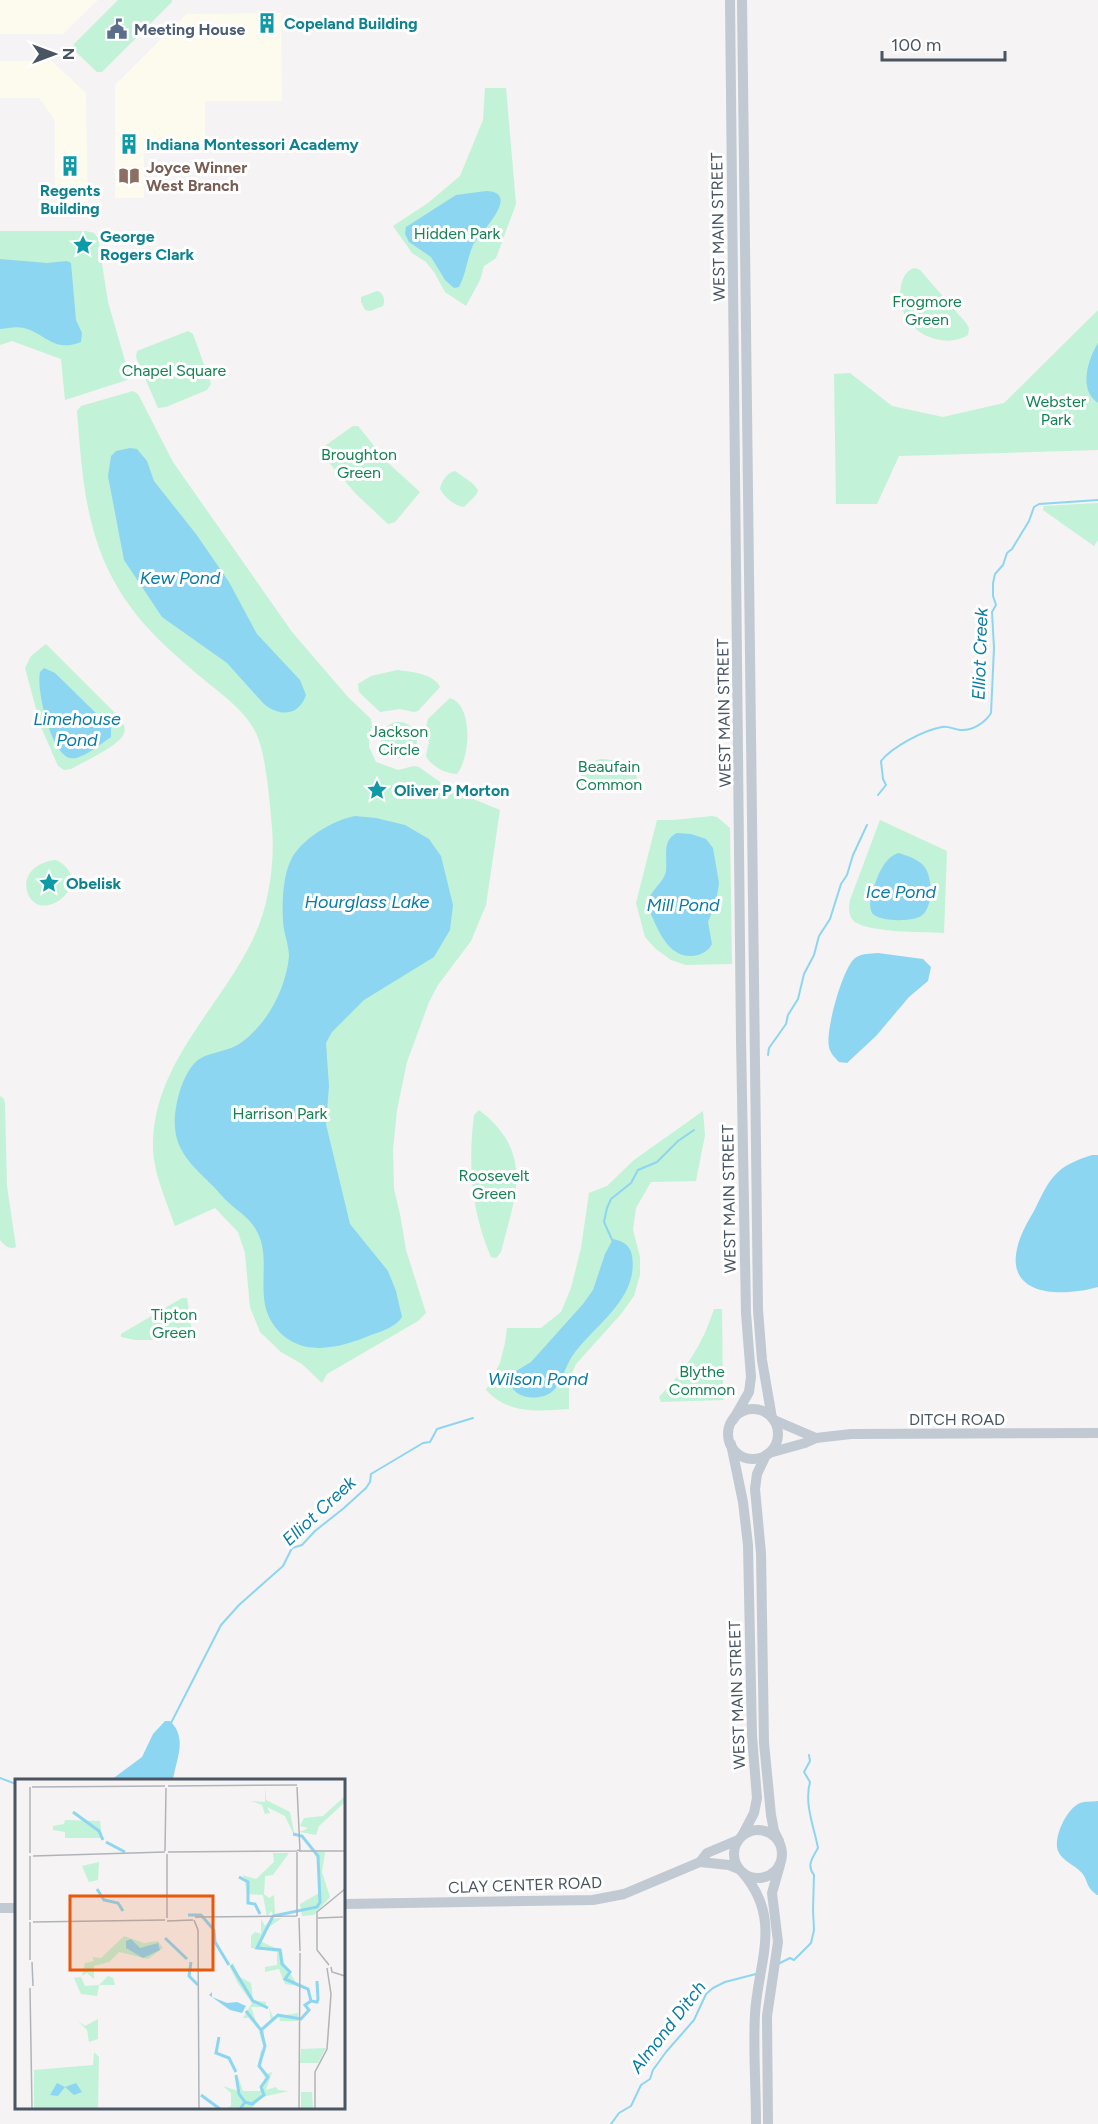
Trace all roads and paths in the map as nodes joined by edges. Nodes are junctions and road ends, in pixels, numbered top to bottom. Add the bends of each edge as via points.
1 (730, 0) edge
2 (742, 0) edge
3 (773, 1419) junction
4 (733, 1420) junction
5 (1098, 1433) edge
6 (816, 1438) junction
7 (731, 1444) junction
8 (767, 1454) junction
9 (740, 1838) junction
10 (779, 1841) junction
11 (700, 1862) junction
12 (780, 1865) junction
13 (741, 1871) junction
14 (345, 1904) edge
15 (756, 2124) edge
16 (768, 2124) edge

1 - 4 street, WEST MAIN STREET via 745,1306 751,1377 749,1392
2 - 3 street, WEST MAIN STREET via 758,1310
3 - 4 street via 752,1409
3 - 6 street, DITCH ROAD
3 - 8 street via 777,1439
4 - 7 street via 729,1428
5 - 6 street, DITCH ROAD via 851,1434
6 - 8 street, DITCH ROAD
7 - 8 street via 742,1456
7 - 9 street, WEST MAIN STREET via 748,1545 757,1798 754,1813
8 - 10 street, WEST MAIN STREET via 755,1489 761,1553 764,1743 771,1815
9 - 10 street via 759,1830
9 - 11 street, CLAY CENTER ROAD via 707,1853
9 - 13 street via 734,1857
10 - 12 street via 783,1855
11 - 13 street, CLAY CENTER ROAD via 729,1865
11 - 14 street, CLAY CENTER ROAD via 624,1894 593,1900
12 - 13 street via 766,1878 751,1878
12 - 16 street via 772,1893 778,1950 767,2016
13 - 15 street via 762,1910 766,1936 755,2027

